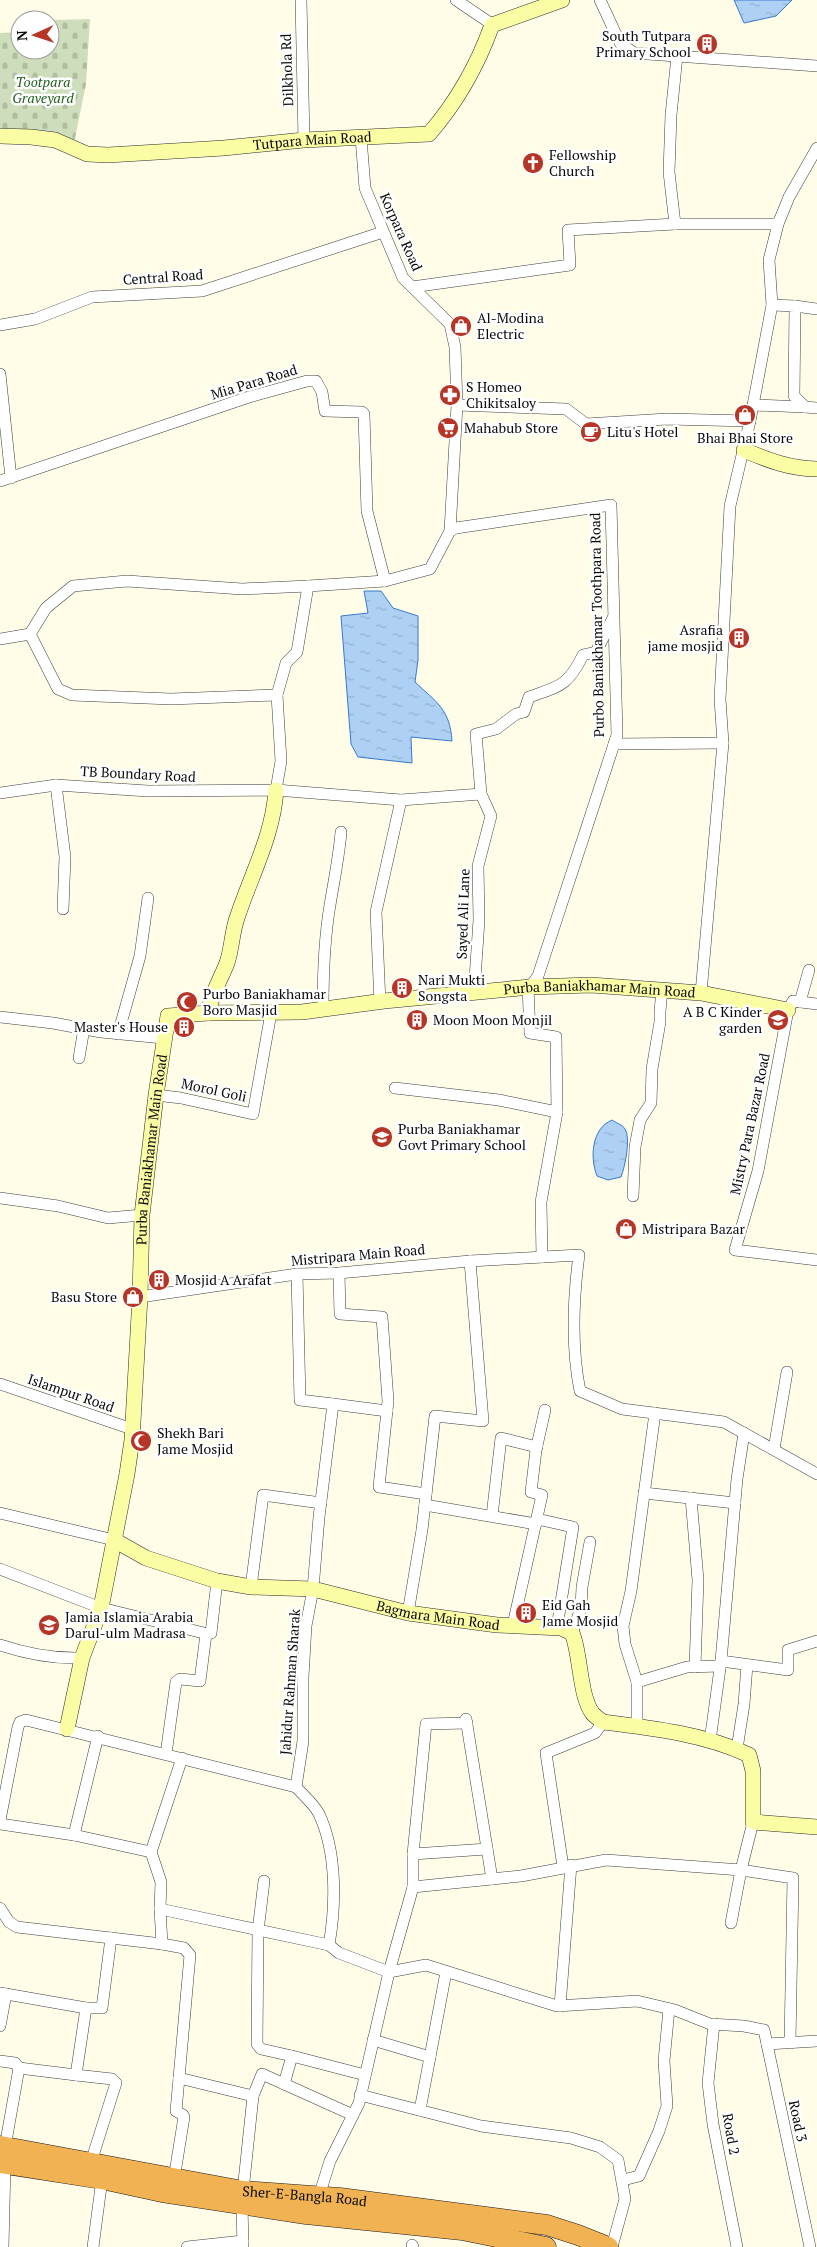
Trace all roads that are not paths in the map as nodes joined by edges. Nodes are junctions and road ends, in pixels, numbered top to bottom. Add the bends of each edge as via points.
1 (301, 0) edge
2 (456, 0) edge
3 (562, 0) edge
4 (600, 0) edge
5 (493, 25) junction
6 (677, 56) junction
7 (817, 66) edge
8 (0, 136) edge
9 (361, 138) junction
10 (304, 140) junction
11 (817, 148) edge
12 (675, 224) junction
13 (778, 224) junction
14 (383, 232) junction
15 (412, 287) junction
16 (772, 305) junction
17 (795, 306) junction
18 (817, 309) edge
19 (0, 325) edge
20 (0, 374) edge
21 (753, 404) junction
22 (457, 405) junction
23 (811, 408) edge
24 (750, 421) junction
25 (744, 450) junction
26 (817, 469) edge
27 (6, 480) edge
28 (450, 531) junction
29 (385, 581) junction
30 (308, 586) junction
31 (614, 617) junction
32 (30, 634) junction
33 (0, 639) edge
34 (277, 695) junction
35 (723, 743) junction
36 (614, 744) junction
37 (56, 785) junction
38 (276, 790) junction
39 (0, 794) edge
40 (481, 794) junction
41 (401, 800) junction
42 (340, 832) dead end
43 (148, 898) dead end
44 (64, 909) dead end
45 (809, 970) dead end
46 (529, 987) junction
47 (662, 990) junction
48 (474, 993) junction
49 (701, 993) junction
50 (380, 1003) junction
51 (817, 1004) edge
52 (794, 1006) junction
53 (323, 1009) junction
54 (208, 1013) junction
55 (271, 1013) junction
56 (0, 1017) edge
57 (84, 1028) junction
58 (118, 1034) junction
59 (163, 1038) junction
60 (80, 1058) dead end
61 (395, 1088) dead end
62 (156, 1095) junction
63 (557, 1112) junction
64 (633, 1196) dead end
65 (0, 1198) edge
66 (142, 1215) junction
67 (542, 1258) junction
68 (817, 1260) edge
69 (470, 1261) junction
70 (339, 1273) junction
71 (297, 1274) junction
72 (140, 1297) junction
73 (788, 1372) dead end
74 (0, 1384) edge
75 (333, 1404) junction
76 (544, 1410) dead end
77 (387, 1411) junction
78 (655, 1413) junction
79 (132, 1429) junction
80 (744, 1433) junction
81 (537, 1447) junction
82 (774, 1449) junction
83 (817, 1474) edge
84 (644, 1493) junction
85 (691, 1498) junction
86 (425, 1499) junction
87 (321, 1503) junction
88 (735, 1503) junction
89 (0, 1513) edge
90 (492, 1516) junction
91 (536, 1522) junction
92 (114, 1540) junction
93 (590, 1542) dead end
94 (0, 1569) edge
95 (217, 1581) junction
96 (251, 1587) junction
97 (313, 1589) junction
98 (101, 1608) junction
99 (408, 1613) junction
100 (513, 1625) junction
101 (564, 1630) junction
102 (206, 1634) junction
103 (817, 1641) edge
104 (0, 1645) edge
105 (82, 1658) junction
106 (721, 1664) junction
107 (747, 1665) junction
108 (695, 1667) junction
109 (637, 1682) junction
110 (603, 1722) junction
111 (637, 1726) junction
112 (67, 1729) junction
113 (98, 1736) junction
114 (710, 1741) junction
115 (737, 1749) junction
116 (166, 1754) junction
117 (182, 1758) junction
118 (296, 1787) junction
119 (0, 1820) edge
120 (753, 1822) junction
121 (0, 1824) edge
122 (817, 1827) edge
123 (74, 1835) junction
124 (487, 1849) junction
125 (151, 1852) junction
126 (413, 1854) junction
127 (567, 1866) junction
128 (741, 1870) junction
129 (492, 1879) junction
130 (264, 1881) dead end
131 (413, 1887) junction
132 (0, 1908) edge
133 (160, 1909) junction
134 (731, 1923) dead end
135 (258, 1931) junction
136 (111, 1938) junction
137 (162, 1944) junction
138 (329, 1945) junction
139 (389, 1972) junction
140 (446, 1972) junction
141 (3, 1994) edge
142 (560, 2006) junction
143 (86, 2008) junction
144 (669, 2009) junction
145 (714, 2024) junction
146 (0, 2026) edge
147 (373, 2040) junction
148 (817, 2041) edge
149 (790, 2043) junction
150 (767, 2044) junction
151 (292, 2056) junction
152 (430, 2057) junction
153 (0, 2061) edge
154 (19, 2068) junction
155 (76, 2075) junction
156 (365, 2075) junction
157 (179, 2078) junction
158 (284, 2084) junction
159 (360, 2095) junction
160 (254, 2096) junction
161 (420, 2110) junction
162 (353, 2115) junction
163 (2, 2155) edge
164 (90, 2162) junction
165 (102, 2179) junction
166 (174, 2179) junction
167 (623, 2180) junction
168 (319, 2196) junction
169 (242, 2198) junction
170 (340, 2207) junction
171 (463, 2222) junction
172 (243, 2244) edge
173 (3, 2247) edge
174 (93, 2247) edge
175 (187, 2247) edge
176 (546, 2247) edge
177 (608, 2247) edge
178 (612, 2247) edge
179 (737, 2247) edge
180 (810, 2247) edge

1 - 10 street, Dilkhola Rd
2 - 5 street
3 - 5 street
4 - 6 street via 620,43 634,53
5 - 9 street, Tutpara Main Road via 484,49 447,113 429,134
6 - 7 street
6 - 12 street via 669,172
8 - 10 street, Tutpara Main Road via 55,140 87,154 108,155
9 - 10 street, Tutpara Main Road
9 - 14 street, Korpara Road via 365,188
11 - 13 street via 789,197
12 - 13 street
12 - 15 street via 568,230 570,265
13 - 16 street via 769,260
14 - 15 street, Korpara Road via 403,278
14 - 19 street, Central Road via 202,291 92,297 35,319
15 - 22 street, Korpara Road via 450,324 455,347
16 - 17 street
16 - 21 street
17 - 18 street
17 - 23 street via 794,396
20 - 27 street
21 - 23 street
21 - 24 street
22 - 24 street via 566,409 586,424 667,419
22 - 28 street, Korpara Road
24 - 25 street
25 - 26 street via 786,465
25 - 35 street via 730,506 720,699
27 - 29 street, Mia Para Road via 249,397 316,381 322,392 325,411 364,414 367,511
28 - 29 street via 430,569
28 - 31 street, Purbo Baniakhamar Toothpara Road via 611,505
29 - 30 street
30 - 32 street via 242,589 127,581 73,586 46,608
30 - 34 street via 298,652 286,663
31 - 36 street, Purbo Baniakhamar Toothpara Road via 617,735
31 - 40 street, Sayed Ali Lane via 596,652 583,655 576,671 564,684 529,697 524,712 496,729 476,734
32 - 33 street
32 - 34 street via 58,689 72,695 171,699
34 - 38 street via 281,761
35 - 36 street, Purbo Baniakhamar Toothpara Road
35 - 49 street
36 - 46 street, Purbo Baniakhamar Toothpara Road via 538,976
37 - 38 street, TB Boundary Road via 148,791
37 - 39 street, TB Boundary Road
37 - 44 street via 65,857
38 - 41 street, TB Boundary Road
38 - 54 street via 264,850 239,912 227,962 215,986
40 - 41 street, TB Boundary Road
40 - 48 street, Sayed Ali Lane via 491,816 478,866 479,920
41 - 50 street via 376,912
42 - 53 street via 339,861 323,969
43 - 58 street via 140,956
45 - 52 street
46 - 47 street, Purba Baniakhamar Main Road
46 - 48 street, Purba Baniakhamar Main Road
46 - 63 street via 530,1033 556,1037
47 - 49 street, Purba Baniakhamar Main Road
47 - 64 street via 651,1103 640,1120
48 - 50 street, Purba Baniakhamar Main Road
49 - 52 street, Purba Baniakhamar Main Road
50 - 53 street, Purba Baniakhamar Main Road
51 - 52 street
52 - 68 street, Mistry Para Bazar Road via 758,1171 735,1250
53 - 55 street, Purba Baniakhamar Main Road
54 - 55 street, Purba Baniakhamar Main Road
54 - 59 street, Purba Baniakhamar Main Road via 168,1016
55 - 62 street, Morol Goli via 253,1114
56 - 57 street
57 - 58 street
57 - 60 street
58 - 59 street
59 - 62 street, Purba Baniakhamar Main Road
61 - 63 street via 498,1100
62 - 66 street, Purba Baniakhamar Main Road
63 - 67 street via 541,1202
65 - 66 street via 58,1206 108,1218
66 - 72 street, Purba Baniakhamar Main Road
67 - 69 street, Mistripara Main Road
67 - 78 street, Mistripara Main Road via 579,1255 574,1291 574,1328 580,1391 622,1409
69 - 70 street, Mistripara Main Road
69 - 86 street via 483,1421 436,1416
70 - 71 street, Mistripara Main Road
70 - 77 street via 340,1314 382,1317
71 - 72 street, Mistripara Main Road
71 - 75 street via 300,1400
72 - 79 street, Purba Baniakhamar Main Road
73 - 82 street
74 - 79 street, Islampur Road
75 - 77 street
75 - 87 street, Jahidur Rahman Sharak
76 - 81 street
77 - 86 street via 379,1487
78 - 80 street via 724,1422
78 - 84 street
79 - 92 street, Purba Baniakhamar Main Road
80 - 82 street
80 - 88 street
81 - 90 street via 501,1438
81 - 91 street via 531,1492 542,1495
82 - 83 street
84 - 85 street
84 - 109 street via 623,1626
85 - 88 street
85 - 108 street via 698,1580
86 - 90 street
86 - 99 street
87 - 96 street via 263,1495
87 - 97 street, Jahidur Rahman Sharak
88 - 106 street
89 - 92 street
90 - 91 street
91 - 100 street
91 - 101 street via 573,1527
92 - 95 street, Bagmara Main Road via 146,1558
92 - 98 street, Purba Baniakhamar Main Road
93 - 101 street via 581,1608
94 - 98 street
95 - 96 street, Bagmara Main Road
95 - 102 street via 211,1633
96 - 97 street, Bagmara Main Road
97 - 99 street, Bagmara Main Road
97 - 118 street, Jahidur Rahman Sharak via 306,1626 303,1740
98 - 102 street
98 - 105 street, Purba Baniakhamar Main Road
99 - 100 street, Bagmara Main Road
100 - 101 street, Bagmara Main Road
101 - 110 street via 576,1645 585,1694 593,1714
102 - 116 street via 200,1681 180,1679 176,1682
103 - 107 street via 788,1650 788,1670
104 - 105 street via 24,1653 64,1659
105 - 112 street, Purba Baniakhamar Main Road
106 - 107 street
106 - 108 street
106 - 114 street
107 - 115 street
108 - 109 street
109 - 111 street
110 - 111 street
110 - 127 street via 595,1733 546,1753
111 - 114 street
112 - 113 street
112 - 119 street via 26,1720 20,1722
113 - 116 street
113 - 123 street
114 - 115 street
115 - 120 street via 749,1755 754,1771
116 - 117 street
117 - 118 street
117 - 125 street
118 - 138 street via 318,1813 327,1839 335,1892
120 - 122 street
120 - 128 street
121 - 123 street
123 - 125 street
124 - 126 street
124 - 126 street via 466,1721 426,1724
124 - 129 street
125 - 133 street via 161,1882
126 - 131 street
127 - 128 street via 606,1860
127 - 129 street
127 - 142 street
128 - 134 street
128 - 149 street via 792,1878
129 - 131 street
130 - 135 street
131 - 139 street
132 - 136 street via 9,1922 17,1927
133 - 135 street
133 - 137 street
135 - 138 street
135 - 151 street via 257,2044 260,2049
136 - 137 street
136 - 143 street via 102,2008
137 - 157 street via 184,1948 190,1955
138 - 139 street via 340,1953
139 - 140 street via 426,1965
139 - 147 street
140 - 142 street
140 - 152 street
141 - 143 street
141 - 146 street
142 - 144 street via 637,2000
143 - 155 street
144 - 145 street
144 - 167 street via 664,2061 667,2106 639,2176
145 - 150 street, Road 3 via 764,2030
145 - 179 street, Road 2 via 708,2083
147 - 152 street
147 - 156 street
148 - 149 street
149 - 150 street
150 - 180 street, Road 3
151 - 156 street
151 - 158 street
152 - 161 street
153 - 154 street via 15,2063
154 - 155 street
154 - 163 street
155 - 164 street via 112,2079 116,2083
156 - 159 street
157 - 160 street
157 - 166 street via 176,2111 184,2117
158 - 160 street via 262,2074
158 - 162 street
159 - 161 street
159 - 162 street
160 - 169 street
161 - 167 street via 482,2126 571,2138 600,2146 618,2160
162 - 168 street via 330,2161
163 - 164 highway, Sher-E-Bangla Road
163 - 165 highway, Sher-E-Bangla Road
163 - 173 street
164 - 166 highway, Sher-E-Bangla Road
165 - 169 highway, Sher-E-Bangla Road via 162,2192
165 - 174 street
166 - 169 highway, Sher-E-Bangla Road
167 - 178 street via 625,2198
168 - 169 highway, Sher-E-Bangla Road
168 - 170 highway, Sher-E-Bangla Road
169 - 170 highway, Sher-E-Bangla Road
169 - 172 street
170 - 171 highway, Sher-E-Bangla Road
171 - 176 highway, Sher-E-Bangla Road
171 - 177 highway, Sher-E-Bangla Road via 547,2225
172 - 175 street

